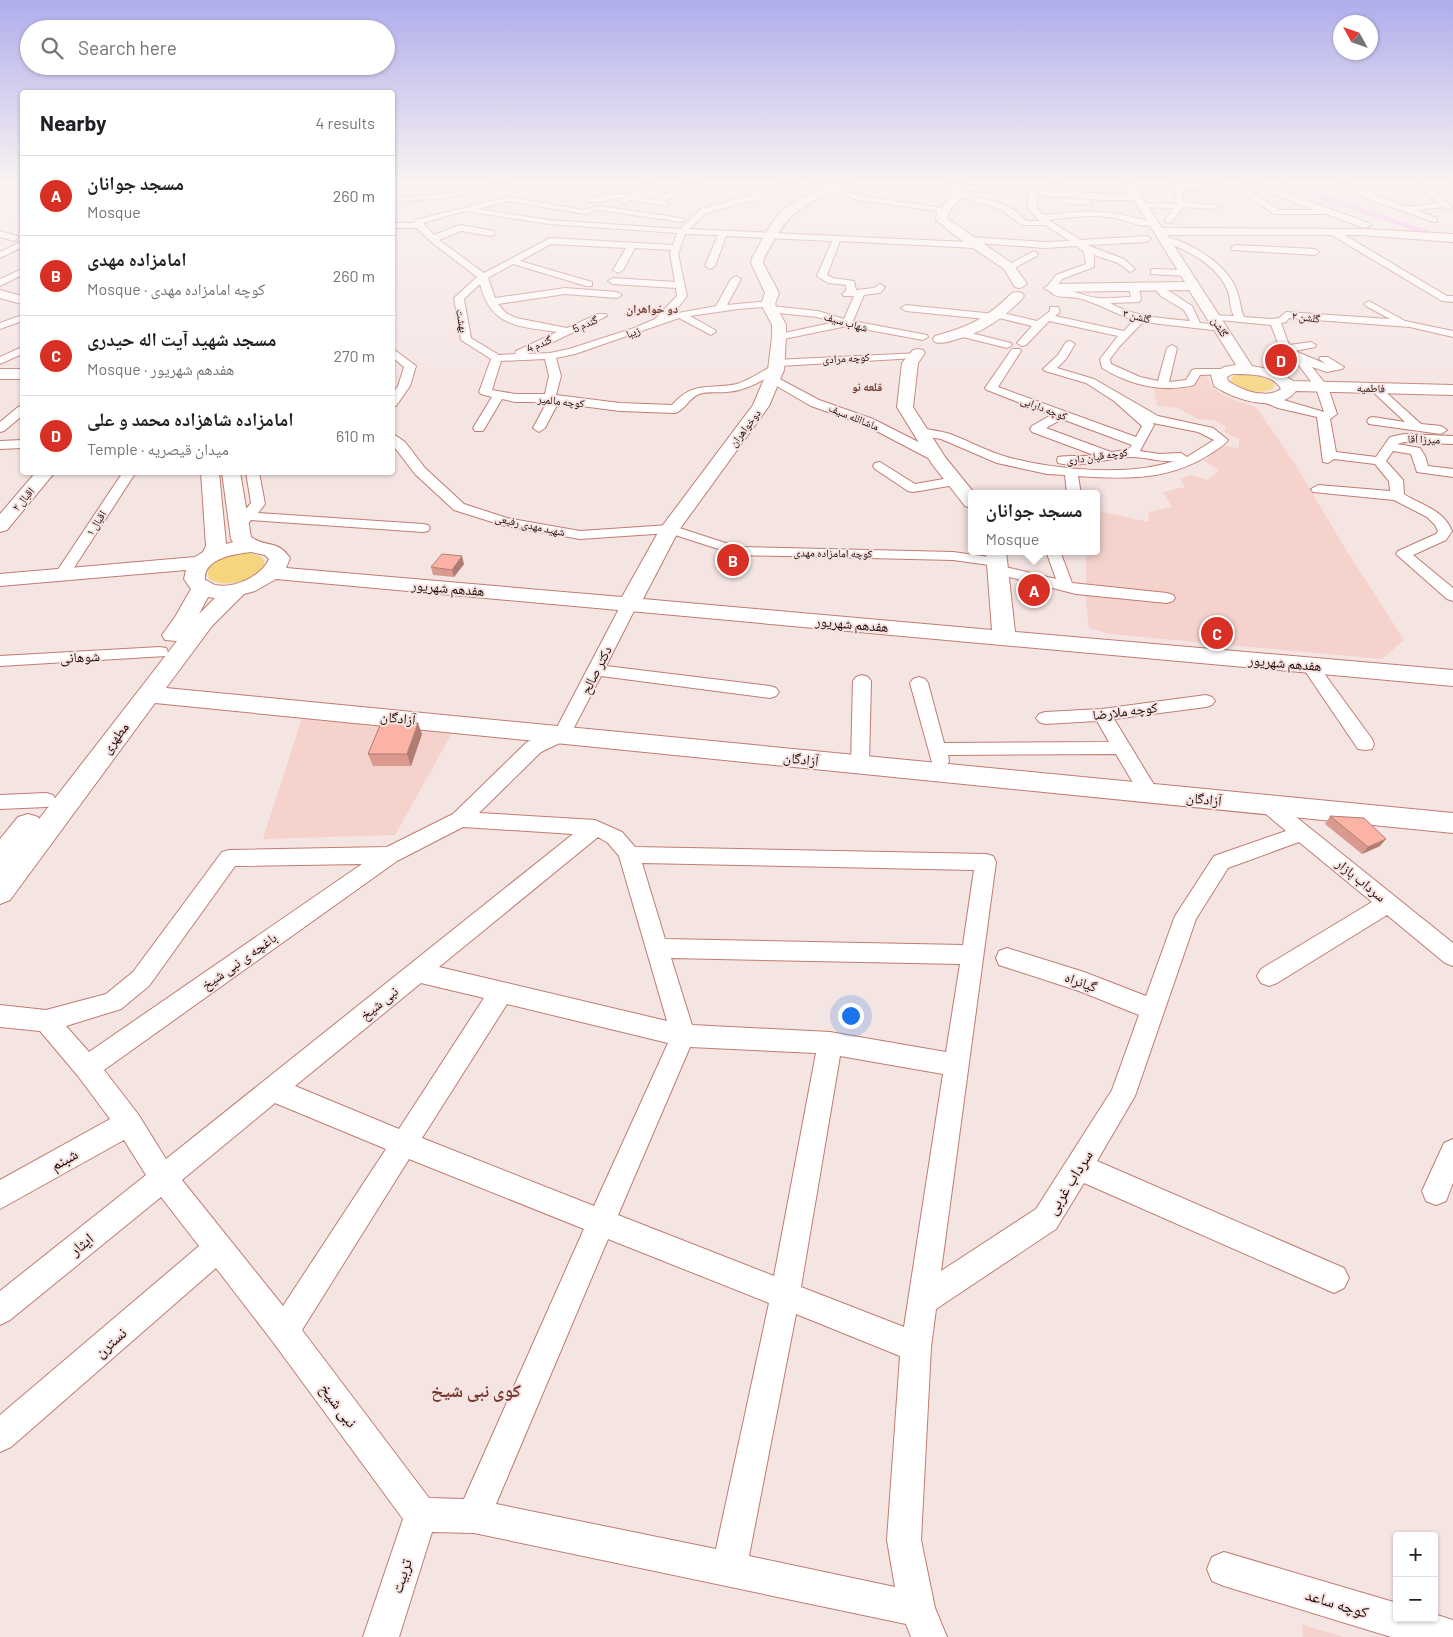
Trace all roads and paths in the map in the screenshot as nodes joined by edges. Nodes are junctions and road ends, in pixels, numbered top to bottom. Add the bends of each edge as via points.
1 (460, 259) edge
2 (515, 259) edge
3 (624, 259) edge
4 (675, 259) edge
5 (713, 259) edge
6 (758, 259) edge
7 (831, 259) edge
8 (997, 259) edge
9 (1023, 259) edge
10 (1088, 259) edge
11 (1117, 259) edge
12 (1178, 259) edge
13 (1203, 259) edge
14 (1379, 259) edge
15 (512, 261) junction
16 (710, 266) dead end
17 (1008, 267) junction
18 (1051, 269) dead end
19 (1130, 269) dead end
20 (618, 270) dead end
21 (1154, 272) dead end
22 (1185, 272) junction
23 (20, 273) edge
24 (483, 277) junction
25 (736, 279) dead end
26 (614, 282) dead end
27 (627, 282) junction
28 (0, 283) edge
29 (592, 285) dead end
30 (680, 285) junction
31 (1194, 286) junction
32 (880, 287) dead end
33 (1134, 287) junction
34 (1158, 287) junction
35 (1040, 290) junction
36 (0, 294) edge
37 (836, 294) dead end
38 (856, 294) junction
39 (20, 299) edge
40 (1453, 299) edge
41 (1093, 300) junction
42 (550, 303) dead end
43 (1370, 304) dead end
44 (493, 306) junction
45 (768, 306) junction
46 (720, 308) junction
47 (906, 308) dead end
48 (680, 315) junction
49 (602, 316) dead end
50 (997, 316) junction
51 (1213, 316) junction
52 (1240, 318) junction
53 (20, 319) edge
54 (1142, 319) junction
55 (658, 321) junction
56 (1044, 321) junction
57 (1275, 321) junction
58 (1402, 322) junction
59 (847, 323) junction
60 (0, 326) edge
61 (1197, 326) junction
62 (1221, 328) junction
63 (567, 332) junction
64 (711, 332) dead end
65 (963, 334) junction
66 (1125, 334) junction
67 (1453, 334) edge
68 (779, 336) junction
69 (923, 337) junction
70 (940, 339) junction
71 (1070, 344) dead end
72 (1311, 345) dead end
73 (1015, 346) junction
74 (1172, 348) dead end
75 (1285, 349) junction
76 (20, 351) edge
77 (395, 354) edge
78 (917, 354) junction
79 (550, 356) junction
80 (511, 357) junction
81 (497, 358) junction
82 (1298, 358) junction
83 (1324, 359) dead end
84 (0, 361) edge
85 (774, 370) junction
86 (1247, 370) junction
87 (1223, 372) junction
88 (0, 374) edge
89 (20, 374) edge
90 (1162, 386) junction
91 (1288, 386) junction
92 (1322, 387) junction
93 (1375, 388) junction
94 (1453, 390) edge
95 (499, 394) junction
96 (1260, 397) junction
97 (552, 398) junction
98 (395, 399) edge
99 (1118, 399) junction
100 (20, 412) edge
101 (1061, 414) junction
102 (1326, 416) junction
103 (1373, 421) dead end
104 (1416, 425) junction
105 (0, 428) edge
106 (479, 428) dead end
107 (539, 428) dead end
108 (920, 432) junction
109 (1453, 439) edge
110 (395, 440) edge
111 (1392, 443) junction
112 (20, 444) edge
113 (0, 445) edge
114 (1135, 448) junction
115 (935, 456) junction
116 (1108, 456) junction
117 (1197, 456) junction
118 (1002, 460) junction
119 (1379, 461) junction
120 (880, 466) dead end
121 (1071, 472) junction
122 (1453, 473) edge
123 (43, 475) edge
124 (128, 475) edge
125 (210, 475) edge
126 (232, 475) edge
127 (253, 475) edge
128 (955, 481) junction
129 (1318, 488) dead end
130 (1073, 490) edge
131 (1397, 496) junction
132 (968, 498) edge
133 (243, 520) junction
134 (0, 526) edge
135 (423, 528) dead end
136 (670, 529) junction
137 (251, 546) junction
138 (1055, 555) edge
139 (206, 559) junction
140 (998, 561) edge
141 (273, 573) junction
142 (63, 574) junction
143 (0, 580) edge
144 (1066, 587) junction
145 (202, 588) junction
146 (236, 590) junction
147 (1453, 596) edge
148 (1167, 598) dead end
149 (629, 605) junction
150 (1004, 638) junction
151 (160, 652) junction
152 (0, 661) edge
153 (1309, 665) junction
154 (596, 670) junction
155 (1442, 677) edge
156 (862, 681) dead end
157 (919, 683) dead end
158 (770, 692) dead end
159 (149, 694) junction
160 (1206, 701) dead end
161 (1102, 715) junction
162 (1044, 718) dead end
163 (562, 735) junction
164 (1365, 744) dead end
165 (1122, 748) junction
166 (940, 761) junction
167 (860, 764) junction
168 (1148, 793) junction
169 (46, 800) junction
170 (0, 802) edge
171 (1268, 805) junction
172 (460, 818) junction
173 (1453, 823) edge
174 (595, 828) junction
175 (1302, 833) junction
176 (390, 855) junction
177 (630, 855) junction
178 (0, 859) edge
179 (0, 892) edge
180 (1388, 903) junction
181 (657, 948) junction
182 (973, 954) junction
183 (1453, 956) edge
184 (1008, 958) dead end
185 (417, 972) junction
186 (1269, 976) dead end
187 (501, 993) junction
188 (1152, 1010) junction
189 (0, 1016) edge
190 (46, 1021) junction
191 (683, 1036) junction
192 (830, 1043) junction
193 (956, 1065) junction
194 (87, 1068) junction
195 (272, 1089) junction
196 (129, 1123) junction
197 (404, 1144) junction
198 (1453, 1152) edge
199 (1078, 1167) junction
200 (163, 1178) junction
201 (1436, 1190) dead end
202 (0, 1194) edge
203 (601, 1222) junction
204 (220, 1247) junction
205 (1334, 1278) dead end
206 (785, 1295) junction
207 (922, 1300) junction
208 (0, 1310) edge
209 (284, 1331) junction
210 (916, 1347) junction
211 (0, 1436) edge
212 (421, 1515) junction
213 (474, 1516) junction
214 (729, 1569) junction
215 (1224, 1569) dead end
216 (923, 1623) edge
217 (381, 1637) edge
218 (1450, 1637) edge

1 - 24 street
2 - 15 street
3 - 20 street
4 - 30 street
5 - 16 street
6 - 45 street, دوخواهران via 757,264 772,293
7 - 38 street via 822,276 851,284
8 - 17 street
9 - 17 street
10 - 35 street via 1091,265
11 - 19 street
12 - 22 street, گلشن
13 - 52 street via 1227,281
14 - 40 street via 1445,299
15 - 24 street
15 - 29 street
17 - 35 street
18 - 35 street
21 - 22 street
22 - 31 street, گلشن
23 - 28 street
24 - 44 street via 486,296
24 - 81 street, بهشت via 458,298 466,340
25 - 46 street
26 - 27 street
27 - 30 street
27 - 44 street via 615,298 565,291
30 - 55 street via 682,296
31 - 34 street
31 - 51 street, گلشن
32 - 38 street via 878,291
33 - 34 street
33 - 35 street
33 - 41 street via 1136,300
34 - 61 street via 1188,308
35 - 41 street, گلشن ۳
35 - 50 street
35 - 56 street via 1054,312
36 - 39 street
37 - 38 street
38 - 59 street
41 - 54 street, گلشن ۳
42 - 44 street
43 - 58 street
44 - 63 street via 507,320
45 - 46 street, زیبا
45 - 59 street, شهاب سیف via 818,314
45 - 68 street, دوخواهران via 779,325
46 - 48 street, زیبا
47 - 50 street
48 - 55 street, زیبا
48 - 64 street
49 - 63 street, گندم 5
50 - 56 street
50 - 65 street
51 - 52 street, گلشن ۲
51 - 62 street, گلشن
52 - 57 street, گلشن ۲
53 - 60 street
54 - 61 street, گلشن ۳
54 - 66 street
55 - 79 street, زیبا via 614,339
56 - 66 street
56 - 73 street
57 - 58 street, گلشن ۲ via 1282,320 1286,314
57 - 75 street
58 - 67 street
59 - 68 street
59 - 69 street, شهاب سیف
61 - 62 street, گلشن ۳
62 - 86 street, گلشن
63 - 80 street, گندم 4
65 - 70 street
65 - 73 street
66 - 90 street via 1105,359 1106,366 1128,377
68 - 85 street, دوخواهران
69 - 70 street
69 - 78 street via 909,348
70 - 78 street via 942,343 930,353
71 - 99 street, کوچه قپان داری via 1049,369 1090,381
72 - 75 street
73 - 101 street, کوچه دارابی via 990,388
74 - 90 street
75 - 82 street
76 - 84 street
77 - 98 street via 410,366 404,386
78 - 85 street, کوچه مرادی via 830,358
78 - 108 street via 910,363 905,407
79 - 80 street, زیبا
79 - 97 street via 556,376
80 - 81 street, زیبا
81 - 95 street via 485,392
82 - 83 street via 1327,368 1338,367
82 - 92 street
85 - 97 street, کوچه مالمیر via 736,387 700,389 683,398 675,409 620,407
85 - 115 street, ماشاالله سیف via 815,402 869,422
85 - 136 street, دوخواهران via 762,406
86 - 87 street
86 - 91 street via 1278,377
87 - 90 street via 1196,372 1190,383
87 - 96 street via 1218,379 1225,387 1240,394
88 - 89 street
91 - 92 street, فاطمیه
91 - 96 street via 1289,390 1280,396
92 - 93 street, فاطمیه
92 - 102 street via 1332,414
93 - 94 street, فاطمیه
93 - 104 street
95 - 97 street, کوچه مالمیر via 515,398
95 - 106 street
96 - 102 street
97 - 107 street
99 - 114 street, کوچه قپان داری via 1148,425
99 - 117 street via 1130,402 1158,421 1205,429 1222,440
100 - 105 street
101 - 114 street, کوچه دارابی
101 - 116 street via 1036,429
102 - 119 street via 1323,416 1329,457
103 - 104 street
104 - 109 street via 1442,430
108 - 115 street
108 - 118 street via 944,436
109 - 111 street, میرزا آقا via 1404,438
110 - 136 street, شهید مهدی رفیعی via 420,471 459,507 505,522 580,535
111 - 119 street
111 - 122 street via 1416,451 1422,468
112 - 113 street
114 - 116 street, کوچه قپان داری
114 - 117 street via 1159,458
115 - 128 street
116 - 118 street, کوچه قپان داری via 1078,460
117 - 121 street via 1156,472
118 - 121 street
119 - 131 street via 1396,480
120 - 128 street via 913,488
121 - 130 street
123 - 134 street, اقبال ۲
124 - 142 street, اقبال ۱
125 - 139 street via 216,546
126 - 133 street
127 - 133 street via 258,504
128 - 132 street
129 - 131 street
131 - 147 street via 1443,524 1441,537 1403,554
133 - 135 street
133 - 137 street via 242,539
136 - 140 street, کوچه امامزاده مهدی via 737,551 954,556
136 - 149 street, دوخواهران
137 - 139 street via 235,548
137 - 141 street via 276,553 278,566
138 - 144 street
139 - 142 street
139 - 145 street via 194,577
140 - 144 street, کوچه امامزاده مهدی
140 - 150 street
141 - 146 street via 253,585
141 - 149 street, هفدهم شهریور
142 - 143 street
144 - 148 street, کوچه امامزاده مهدی
145 - 146 street
145 - 151 street, مطهری via 185,619
146 - 159 street, مطهری via 204,621
149 - 150 street, هفدهم شهریور
149 - 154 street, دکتر صالح
150 - 153 street, هفدهم شهریور
151 - 152 street, شوهانی
151 - 169 street, مطهری
153 - 155 street, هفدهم شهریور
153 - 164 street
154 - 158 street
154 - 163 street, دکتر صالح
156 - 167 street
157 - 166 street
159 - 163 street, آزادگان
159 - 179 street, مطهری
160 - 161 street, کوچه ملارضا
161 - 162 street, کوچه ملارضا
161 - 165 street
163 - 167 street, آزادگان
163 - 172 street via 534,746
165 - 166 street
165 - 168 street
166 - 167 street, آزادگان
166 - 168 street, آزادگان
168 - 171 street, آزادگان
169 - 170 street
169 - 178 street, مطهری
171 - 173 street, آزادگان
171 - 175 street, سرداب بازار
172 - 174 street
172 - 176 street, باغچه ی نبی شیخ
174 - 177 street via 621,841
174 - 185 street, نبی شیخ
175 - 180 street, سرداب بازار
175 - 188 street, سرداب غربی via 1222,862 1186,916
176 - 190 street via 229,858 141,979 113,1002
176 - 194 street, باغچه ی نبی شیخ
177 - 181 street
177 - 182 street via 986,862
180 - 183 street, سرداب بازار
180 - 186 street
181 - 182 street
181 - 191 street
182 - 193 street
184 - 188 street, گیانراه via 1084,982
185 - 187 street
185 - 195 street, نبی شیخ
187 - 191 street
187 - 197 street
188 - 199 street, سرداب غربی via 1122,1096
189 - 190 street
190 - 194 street, نبی شیخ
191 - 192 street
191 - 203 street
192 - 193 street
192 - 206 street
193 - 207 street
194 - 196 street, نبی شیخ
195 - 197 street
195 - 200 street, نبی شیخ
196 - 200 street, نبی شیخ
196 - 202 street, شبنم
197 - 203 street
197 - 209 street
198 - 201 street
199 - 205 street
199 - 207 street, سرداب غربی via 1046,1219
200 - 204 street, نبی شیخ
200 - 208 street, ایثار
203 - 206 street
203 - 213 street
204 - 209 street, نبی شیخ
204 - 211 street, نسترن
206 - 210 street
206 - 214 street
207 - 210 street
209 - 212 street, نبی شیخ
210 - 216 street via 904,1540
212 - 213 street
212 - 217 street, تربیت
213 - 214 street
214 - 216 street
215 - 218 street, کوچه ساعد

